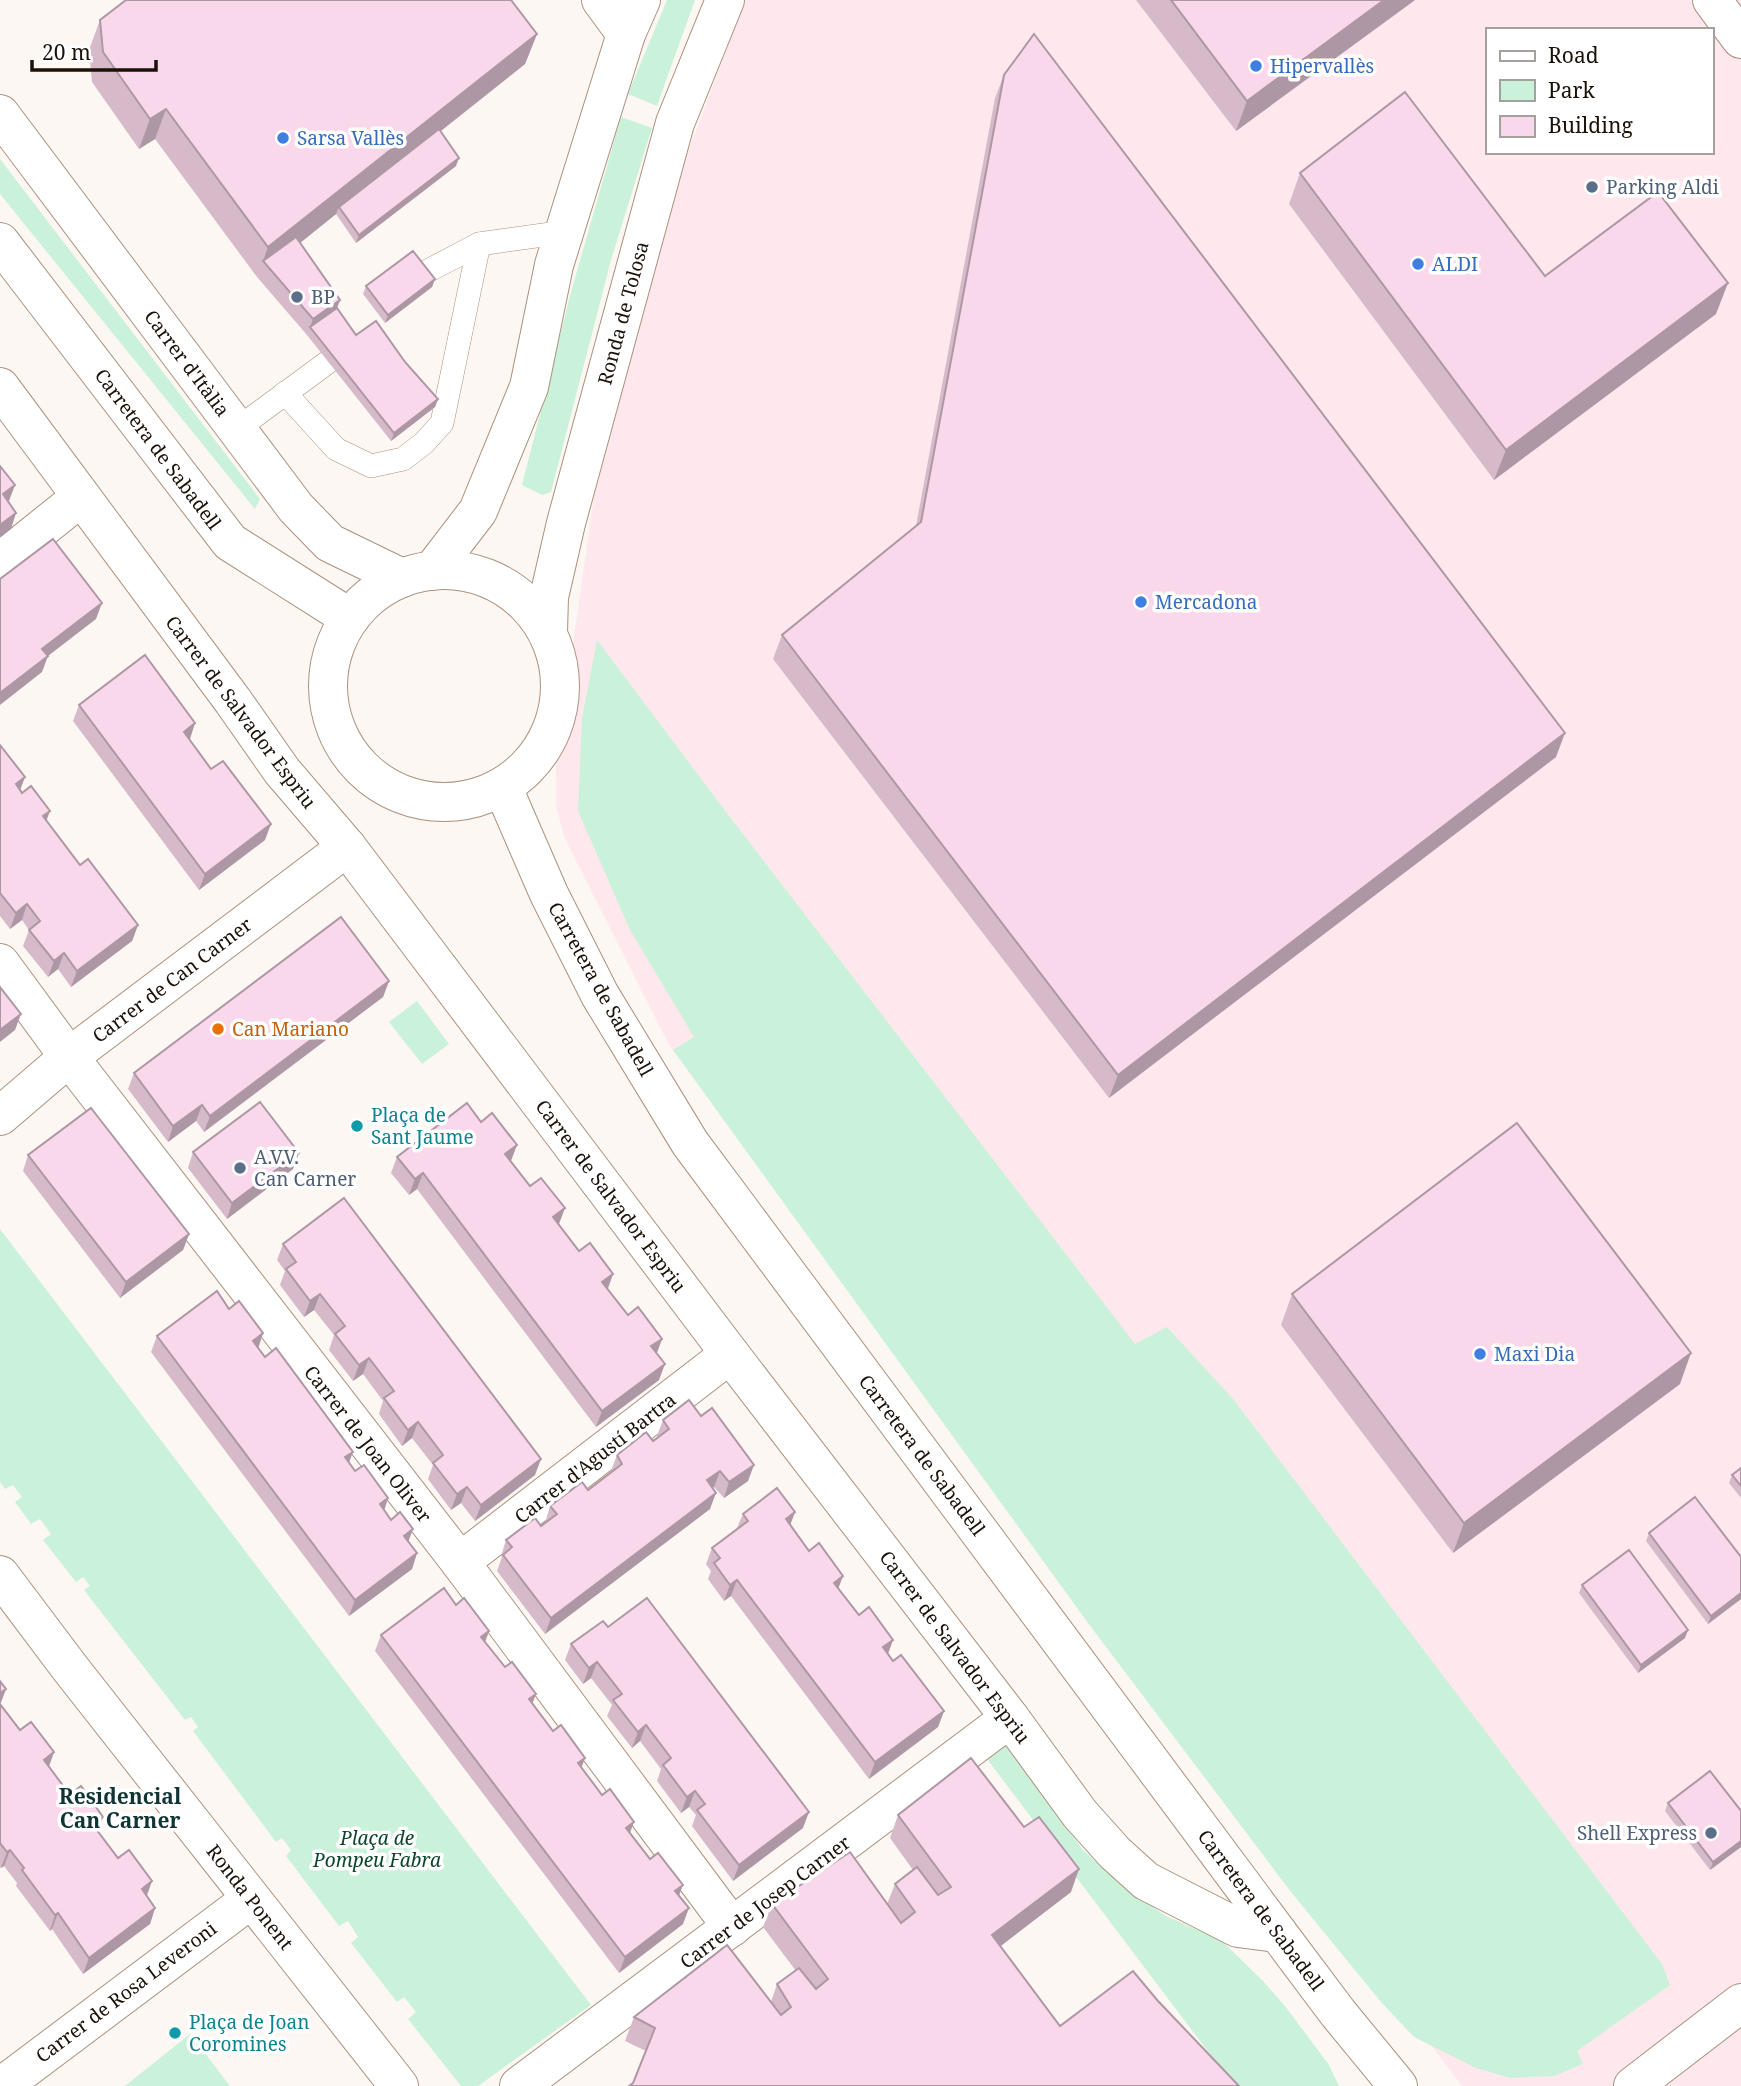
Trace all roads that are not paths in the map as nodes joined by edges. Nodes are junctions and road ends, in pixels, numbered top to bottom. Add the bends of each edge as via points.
1 (601, 0) edge
2 (724, 0) edge
3 (1712, 0) edge
4 (634, 17) edge
5 (1741, 39) edge
6 (0, 114) edge
7 (565, 232) junction
8 (0, 243) edge
9 (479, 243) junction
10 (422, 274) edge
11 (328, 362) edge
12 (0, 387) edge
13 (285, 393) junction
14 (237, 429) junction
15 (81, 498) junction
16 (0, 562) edge
17 (417, 575) junction
18 (350, 618) junction
19 (548, 632) junction
20 (503, 788) junction
21 (347, 847) junction
22 (0, 963) edge
23 (69, 1057) junction
24 (0, 1116) edge
25 (730, 1354) junction
26 (460, 1562) junction
27 (0, 1575) edge
28 (1010, 1718) junction
29 (251, 1899) junction
30 (732, 1927) junction
31 (1278, 1933) junction
32 (1741, 2003) edge
33 (2, 2086) edge
34 (399, 2086) edge
35 (519, 2086) edge
36 (1398, 2086) edge
37 (1633, 2086) edge

1 - 4 street
2 - 19 street, Ronda de Tolosa via 675,123 566,523 549,597
3 - 5 street
4 - 7 street
6 - 14 street, Carrer d'Itàlia
7 - 9 lane
7 - 17 street via 529,387 478,511
8 - 18 street, Carretera de Sabadell via 230,542
9 - 10 lane
9 - 13 lane via 442,423 424,443 403,459 372,466 336,449
11 - 13 lane
12 - 15 street, Carrer de Salvador Espriu
13 - 14 lane
14 - 17 street, Carrer d'Itàlia via 296,508 330,543
15 - 16 street
15 - 21 street, Carrer de Salvador Espriu via 282,771
17 - 18 street via 382,587
17 - 19 street via 456,569 493,580 525,602
18 - 20 street via 334,646 327,684 332,722 350,756 377,783 412,799 451,803
19 - 20 street via 559,669 559,708 545,744
20 - 31 street, Carretera de Sabadell via 600,995 690,1143
21 - 23 street, Carrer de Can Carner
21 - 25 street, Carrer de Salvador Espriu
22 - 23 street, Carrer de Joan Oliver
23 - 24 street, Carrer de Can Carner
23 - 26 street, Carrer de Joan Oliver
25 - 26 street, Carrer d'Agustí Bartra
25 - 28 street, Carrer de Salvador Espriu
26 - 30 street, Carrer de Joan Oliver
27 - 29 street, Ronda Ponent
28 - 30 street, Carrer de Josep Carner
28 - 31 street, Carrer de Salvador Espriu via 1080,1814 1146,1881 1238,1928
29 - 33 street, Carrer de Rosa Leveroni
29 - 34 street, Ronda Ponent
30 - 35 street, Carrer de Josep Carner
31 - 36 street, Carretera de Sabadell
32 - 37 street

